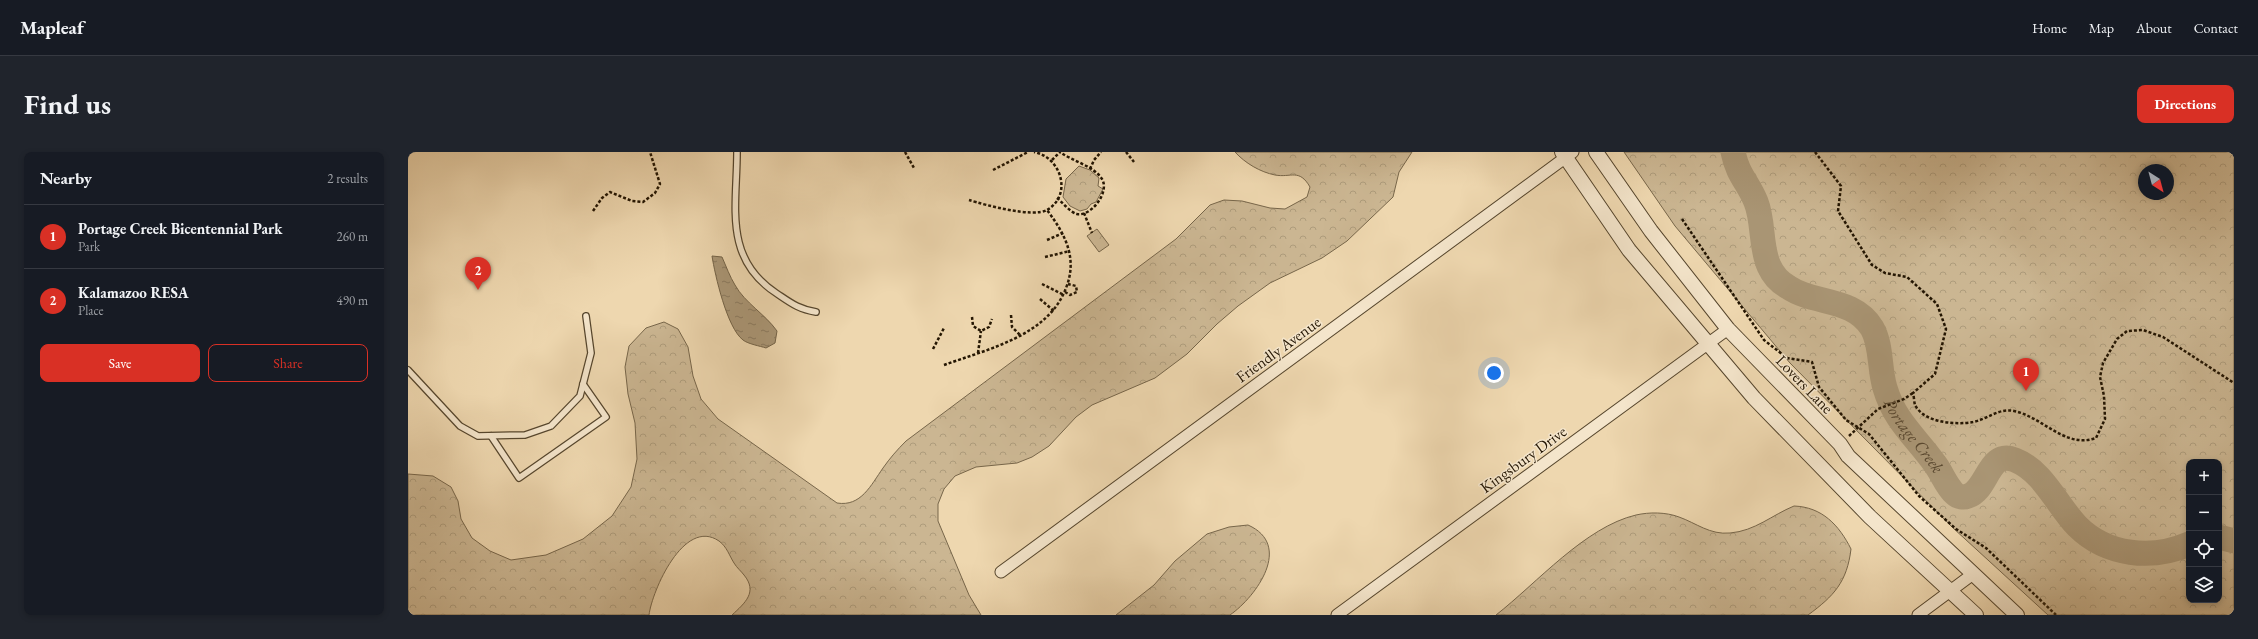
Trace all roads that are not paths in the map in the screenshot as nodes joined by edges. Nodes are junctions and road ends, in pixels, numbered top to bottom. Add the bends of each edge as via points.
1 (737, 152) edge
2 (1596, 152) edge
3 (1567, 154) edge
4 (816, 312) dead end
5 (586, 316) dead end
6 (1728, 328) junction
7 (1707, 344) junction
8 (408, 370) edge
9 (583, 384) junction
10 (491, 436) junction
11 (1001, 572) dead end
12 (1973, 574) junction
13 (1950, 591) junction
14 (1337, 615) edge
15 (1918, 615) edge
16 (1976, 615) edge
17 (2016, 615) edge

1 - 4 lane via 736,235 742,256 753,273 768,288 800,309
2 - 6 street, Lovers Lane via 1651,231
3 - 7 street via 1629,250
3 - 11 street, Friendly Avenue
5 - 9 lane via 591,353
6 - 7 street, Kingsbury Drive
6 - 12 street, Lovers Lane via 1840,444 1848,456
7 - 13 street via 1814,461
7 - 14 street, Kingsbury Drive
8 - 10 lane via 460,426 478,436
9 - 10 lane via 580,396 551,426 525,435
9 - 10 lane via 606,417 519,478
12 - 13 street
12 - 17 street, Lovers Lane
13 - 15 street
13 - 16 street

